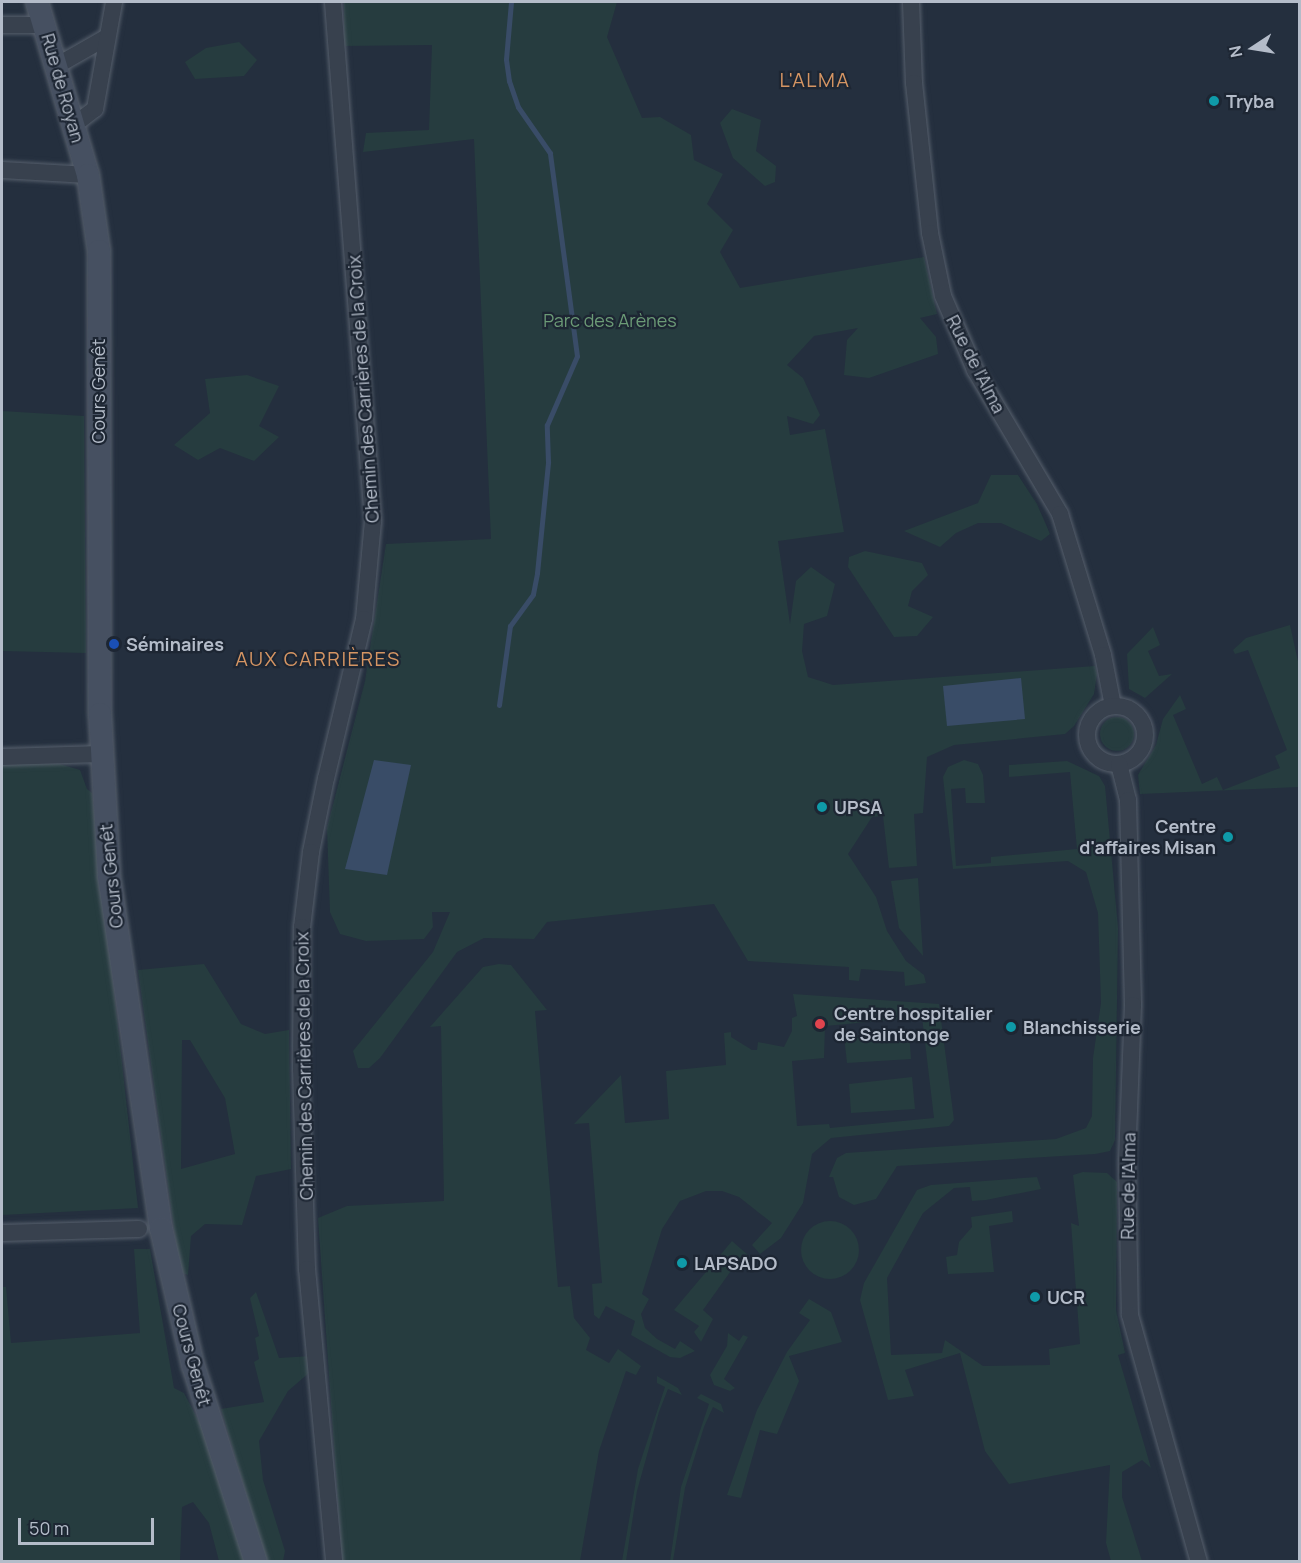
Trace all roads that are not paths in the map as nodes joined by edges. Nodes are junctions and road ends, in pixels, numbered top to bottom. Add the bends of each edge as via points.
1 (37, 2) edge
2 (114, 2) edge
3 (333, 2) edge
4 (911, 2) edge
5 (2, 25) edge
6 (45, 25) junction
7 (107, 37) junction
8 (58, 65) junction
9 (75, 124) junction
10 (2, 170) edge
11 (88, 175) junction
12 (1113, 706) junction
13 (101, 754) junction
14 (2, 757) edge
15 (1119, 764) junction
16 (139, 1229) dead end
17 (2, 1233) edge
18 (256, 1562) edge
19 (334, 1562) edge
20 (1199, 1562) edge

1 - 6 main road, Rue de Royan
2 - 7 street
3 - 19 street, Chemin des Carrières de la Croix via 373,521 364,619 326,778 302,927 301,1068 307,1269
4 - 12 street, Rue de l'Alma via 925,192 943,296 975,370 1060,514 1103,655
5 - 6 street
6 - 8 main road, Rue de Royan
7 - 8 street
7 - 9 street via 95,109
8 - 9 main road, Rue de Royan
9 - 11 main road, Rue de Royan
10 - 11 street
11 - 13 main road, Cours Genêt via 99,251
12 - 15 street via 1098,713 1087,736 1100,760
12 - 15 street via 1136,714 1144,730 1142,749 1136,757
13 - 14 street
13 - 18 main road, Cours Genêt via 109,876 161,1228 193,1365
15 - 20 street, Rue de l'Alma via 1128,800 1133,1005 1128,1164 1130,1315
16 - 17 street

